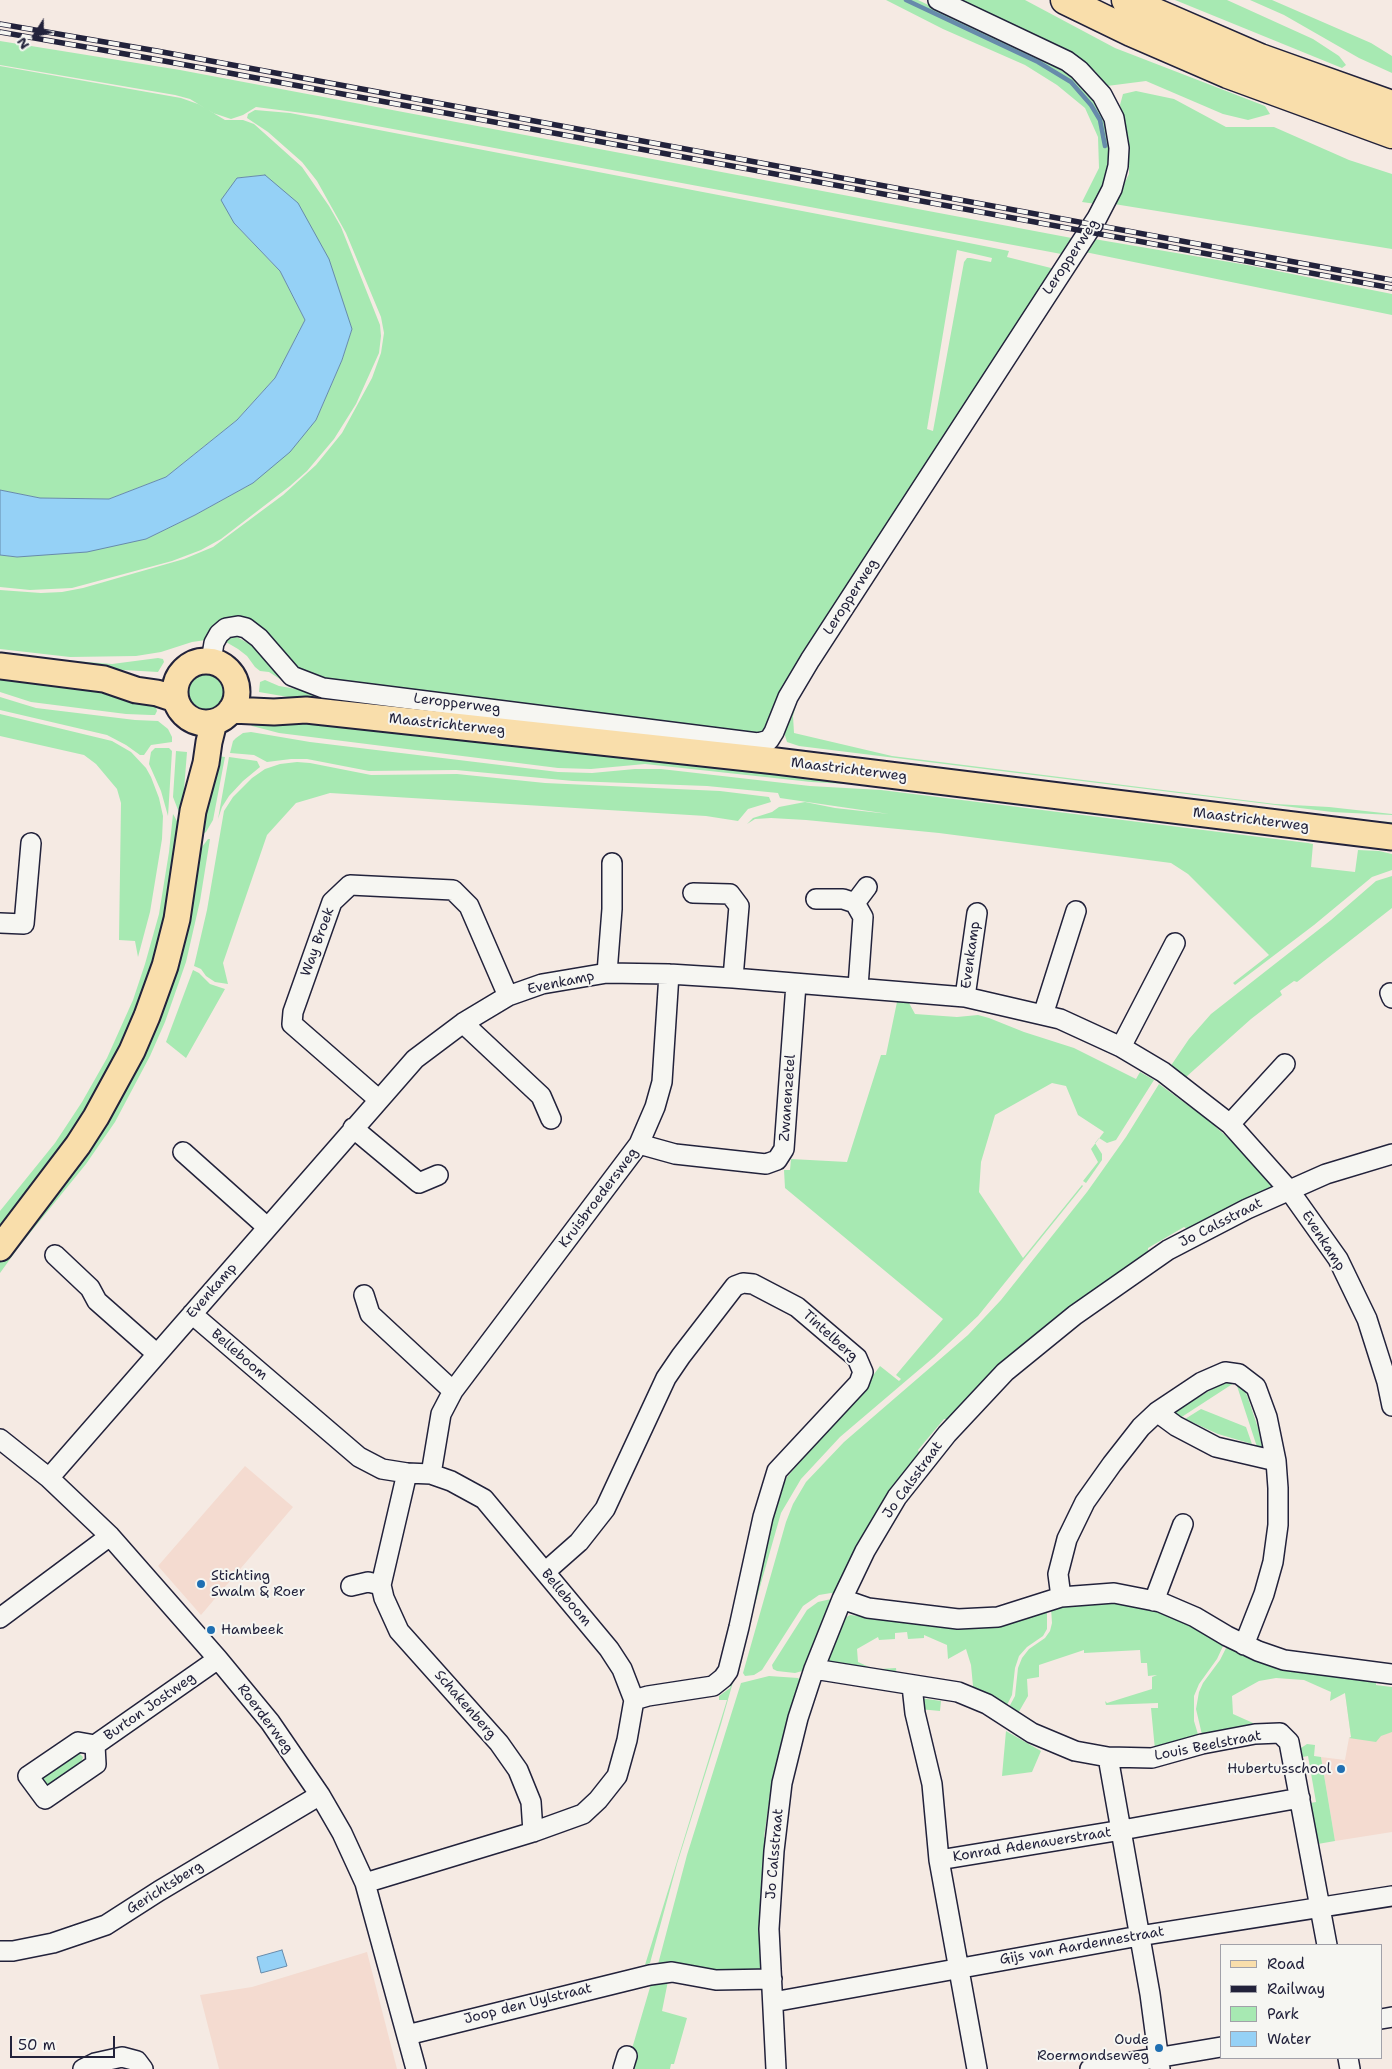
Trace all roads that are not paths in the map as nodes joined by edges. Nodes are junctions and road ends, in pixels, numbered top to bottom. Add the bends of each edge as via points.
1 (938, 0) edge
2 (1065, 0) edge
3 (1126, 0) edge
4 (1392, 106) edge
5 (1392, 134) edge
6 (212, 661) junction
7 (0, 666) edge
8 (180, 673) junction
9 (104, 680) junction
10 (236, 684) junction
11 (183, 709) junction
12 (306, 710) junction
13 (223, 716) junction
14 (193, 811) junction
15 (1392, 837) edge
16 (31, 843) dead end
17 (612, 863) dead end
18 (867, 886) dead end
19 (693, 893) dead end
20 (816, 899) dead end
21 (855, 904) junction
22 (1076, 911) dead end
23 (977, 913) dead end
24 (0, 923) edge
25 (1175, 943) dead end
26 (607, 973) junction
27 (669, 974) junction
28 (733, 978) junction
29 (796, 984) junction
30 (858, 987) junction
31 (508, 996) junction
32 (965, 997) junction
33 (1043, 1015) junction
34 (463, 1023) junction
35 (1121, 1047) junction
36 (1286, 1064) dead end
37 (378, 1100) junction
38 (551, 1119) dead end
39 (1230, 1124) junction
40 (353, 1128) junction
41 (639, 1144) junction
42 (183, 1152) dead end
43 (1392, 1154) edge
44 (438, 1175) dead end
45 (1289, 1190) junction
46 (267, 1227) junction
47 (0, 1248) edge
48 (55, 1254) dead end
49 (364, 1295) dead end
50 (192, 1314) junction
51 (157, 1354) junction
52 (453, 1391) junction
53 (1392, 1406) edge
54 (1157, 1412) junction
55 (0, 1439) edge
56 (1276, 1461) junction
57 (407, 1473) junction
58 (431, 1474) junction
59 (49, 1478) junction
60 (1183, 1524) dead end
61 (110, 1536) junction
62 (545, 1572) junction
63 (381, 1585) junction
64 (351, 1586) dead end
65 (1061, 1597) junction
66 (842, 1599) junction
67 (1154, 1601) junction
68 (0, 1618) edge
69 (1244, 1645) junction
70 (218, 1659) junction
71 (814, 1669) junction
72 (1392, 1674) edge
73 (912, 1686) junction
74 (634, 1700) junction
75 (86, 1744) dead end
76 (1108, 1757) junction
77 (320, 1796) junction
78 (1300, 1798) junction
79 (1122, 1830) junction
80 (533, 1832) junction
81 (939, 1860) junction
82 (365, 1883) junction
83 (1392, 1896) edge
84 (1319, 1906) junction
85 (1140, 1936) junction
86 (1327, 1944) edge
87 (0, 1951) edge
88 (958, 1967) junction
89 (772, 1979) junction
90 (773, 2002) junction
91 (407, 2035) junction
92 (1220, 2046) edge
93 (1159, 2063) edge
94 (83, 2069) edge
95 (143, 2069) edge
96 (416, 2069) edge
97 (776, 2069) edge
98 (977, 2069) edge
99 (1090, 2069) edge

1 - 6 street, Leropperweg via 1079,70 1102,95 1114,118 1118,166 1112,189 1097,218 810,660 788,697 769,740 758,743 323,688 292,676 259,638 238,626 230,626 219,634 214,643
2 - 5 highway via 1228,74
3 - 4 highway via 1260,58
6 - 8 main road via 193,663
6 - 10 main road via 225,667
7 - 9 main road
8 - 9 main road via 159,679
8 - 11 main road via 175,686
9 - 11 main road via 157,693
10 - 12 main road, Maastrichterweg via 257,696
10 - 13 main road via 236,697
11 - 13 main road via 203,723
11 - 14 main road via 194,740
12 - 13 main road, Maastrichterweg
12 - 15 main road, Maastrichterweg via 786,762
13 - 14 main road via 209,742
14 - 47 main road via 183,892 172,940 159,985 132,1051 78,1144
16 - 24 street via 24,924
17 - 26 street, Evenkamp
18 - 21 street
19 - 28 street via 730,894 739,906
20 - 21 street via 843,899
21 - 30 street via 863,917
22 - 33 street
23 - 32 street, Evenkamp
25 - 35 street
26 - 27 street, Evenkamp
26 - 31 street, Evenkamp via 542,984
27 - 28 street, Evenkamp
27 - 41 street, Kruisbroedersweg via 662,1082
28 - 29 street, Evenkamp
29 - 30 street, Evenkamp
29 - 41 street, Zwanenzetel via 784,1149 777,1160 766,1164 675,1154
30 - 32 street, Evenkamp
31 - 34 street, Evenkamp
31 - 37 street, Way Broek via 469,906 453,890 350,884 332,902 293,1012 292,1024
32 - 33 street, Evenkamp
33 - 35 street, Evenkamp via 1060,1019
34 - 37 street, Evenkamp via 415,1059
34 - 38 street via 541,1096
35 - 39 street, Evenkamp via 1163,1072
36 - 39 street
37 - 40 street, Evenkamp
39 - 45 street, Evenkamp
40 - 44 street via 419,1183
40 - 46 street, Evenkamp
41 - 52 street, Kruisbroedersweg
42 - 46 street
43 - 45 street, Jo Calsstraat via 1326,1174
45 - 53 street, Evenkamp via 1338,1259 1367,1319
45 - 66 street, Jo Calsstraat via 1168,1250 1075,1315 1005,1372 947,1434 897,1497 865,1551
46 - 50 street, Evenkamp
48 - 51 street via 90,1288 97,1301
49 - 52 street via 370,1314
50 - 51 street, Evenkamp
50 - 57 street, Belleboom via 359,1457 382,1469
51 - 59 street, Evenkamp
52 - 58 street, Kruisbroedersweg via 441,1414
54 - 56 street via 1216,1447
54 - 56 street via 1202,1382 1225,1372 1239,1374 1256,1387 1267,1417
54 - 65 street via 1141,1427 1085,1502 1067,1539 1058,1574
55 - 59 street, Roerderweg
56 - 69 street via 1278,1525 1273,1562
57 - 58 street, Belleboom
57 - 63 street
58 - 62 street, Belleboom via 484,1500
59 - 61 street, Roerderweg
60 - 67 street
61 - 68 street
61 - 70 street, Roerderweg
62 - 74 street, Belleboom via 609,1649 622,1669
62 - 74 street, Tintelberg via 580,1542 605,1509 666,1378 735,1286 753,1284 797,1307 857,1358 863,1372 859,1383 777,1471 763,1517 737,1636 723,1678 713,1686
63 - 64 street via 368,1582
63 - 80 street, Schakenberg via 399,1631 499,1743 518,1770 531,1802
65 - 66 street via 998,1617 958,1619 868,1608
65 - 67 street via 1114,1593
66 - 71 street, Jo Calsstraat
67 - 69 street via 1195,1617
69 - 72 street via 1284,1660
70 - 75 street, Burton Jostweg
70 - 77 street, Roerderweg via 270,1722
71 - 73 street, Louis Beelstraat
71 - 89 street, Jo Calsstraat via 782,1782 769,1929
73 - 76 street, Louis Beelstraat via 958,1692 987,1704 1032,1733 1075,1751
73 - 81 street, Konrad Adenauerstraat via 932,1784
74 - 80 street via 617,1776 583,1814
76 - 78 street, Louis Beelstraat via 1152,1758 1246,1735 1280,1734 1289,1742
76 - 79 street
77 - 82 street, Roerderweg via 342,1833
77 - 87 street, Gerichtsberg via 106,1926 53,1943
78 - 79 street, Konrad Adenauerstraat
78 - 84 street, Louis Beelstraat
79 - 81 street, Konrad Adenauerstraat
79 - 85 street
80 - 82 street
81 - 88 street
82 - 91 street, Roerderweg
83 - 84 street, Gijs van Aardennestraat
84 - 85 street, Gijs van Aardennestraat
84 - 86 street, Louis Beelstraat
85 - 88 street, Gijs van Aardennestraat
85 - 93 street
88 - 90 street, Gijs van Aardennestraat
88 - 98 street
89 - 90 street, Jo Calsstraat
89 - 91 street, Joop den Uylstraat via 716,1980 672,1972 650,1974
90 - 97 street, Jo Calsstraat
91 - 96 street, Roerderweg
92 - 93 street
93 - 99 street
94 - 95 street via 122,2057 137,2061

